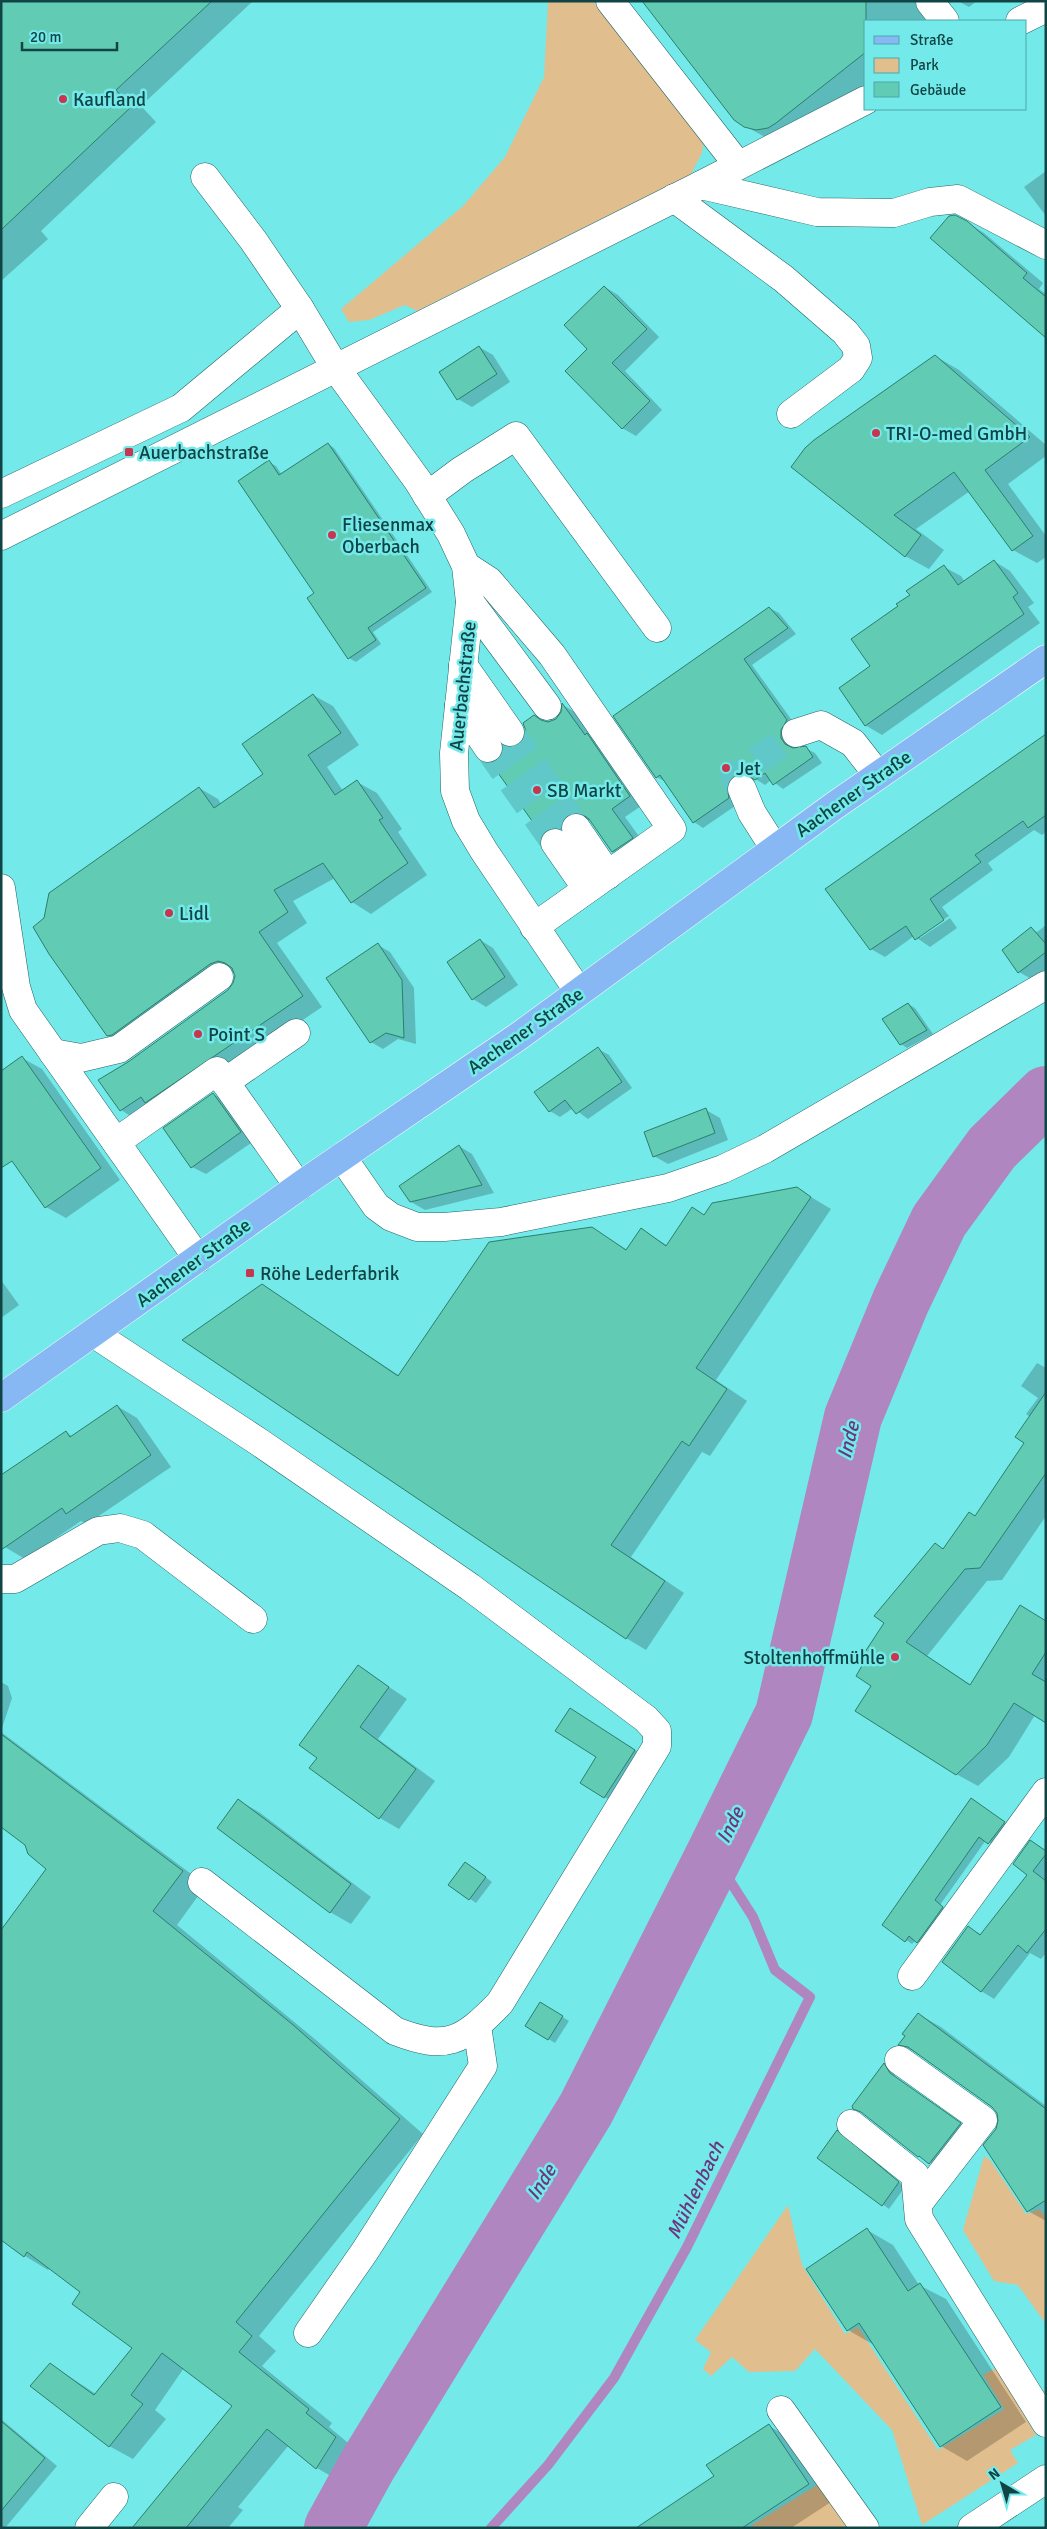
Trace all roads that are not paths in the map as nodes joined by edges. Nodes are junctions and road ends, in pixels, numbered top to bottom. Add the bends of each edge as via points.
1 (610, 1) edge
2 (930, 2) edge
3 (1046, 8) edge
4 (944, 20) edge
5 (1022, 20) edge
6 (864, 101) edge
7 (738, 165) junction
8 (205, 177) dead end
9 (701, 185) junction
10 (674, 198) junction
11 (1046, 245) edge
12 (300, 309) junction
13 (335, 367) junction
14 (791, 414) dead end
15 (1, 494) edge
16 (427, 496) junction
17 (1, 536) edge
18 (466, 566) junction
19 (470, 602) junction
20 (657, 628) dead end
21 (1046, 659) edge
22 (463, 665) junction
23 (459, 705) junction
24 (547, 706) dead end
25 (796, 733) tunnel mouth
26 (878, 776) junction
27 (742, 789) tunnel mouth
28 (565, 836) tunnel mouth
29 (776, 849) junction
30 (597, 882) junction
31 (1, 888) edge
32 (534, 927) junction
33 (219, 977) dead end
34 (1046, 984) edge
35 (579, 992) junction
36 (296, 1033) dead end
37 (53, 1053) junction
38 (225, 1082) junction
39 (116, 1142) junction
40 (342, 1157) junction
41 (298, 1187) junction
42 (198, 1259) junction
43 (93, 1333) junction
44 (1, 1398) edge
45 (1, 1579) edge
46 (254, 1619) dead end
47 (1046, 1792) edge
48 (202, 1882) dead end
49 (912, 1976) dead end
50 (477, 2026) junction
51 (899, 2060) dead end
52 (851, 2124) dead end
53 (918, 2204) junction
54 (308, 2334) dead end
55 (781, 2410) dead end
56 (1046, 2423) edge
57 (1046, 2479) edge
58 (114, 2497) dead end
59 (89, 2528) edge
60 (865, 2528) edge
61 (972, 2528) edge

1 - 7 street
2 - 4 street
3 - 5 street
6 - 7 street
7 - 9 street
8 - 12 street, Auerbachstraße
9 - 10 street
9 - 11 street via 816,212 894,213 930,202 958,199
10 - 13 street
10 - 14 street via 784,280 845,332 856,346 858,358 851,369
12 - 13 street, Auerbachstraße
12 - 15 street via 181,408
13 - 16 street, Auerbachstraße
13 - 17 street
16 - 18 street, Auerbachstraße
16 - 20 street via 516,436
18 - 19 street, Auerbachstraße
18 - 30 street via 489,581 552,655 672,829
19 - 22 street, Auerbachstraße
19 - 24 street
21 - 26 main road, Aachener Straße
22 - 23 street, Auerbachstraße
22 - 23 street via 499,740
23 - 32 street, Auerbachstraße via 454,754 455,791 466,821
25 - 26 street via 821,725 853,743
26 - 29 main road, Aachener Straße
27 - 29 street via 752,813
28 - 30 street
29 - 35 main road, Aachener Straße
30 - 32 street
31 - 37 street via 16,987 23,1010
32 - 35 street, Auerbachstraße
33 - 37 street via 119,1049 81,1058
34 - 40 street via 765,1150 668,1188 502,1222 418,1227 391,1217 376,1206
35 - 40 main road, Aachener Straße
36 - 38 street
37 - 39 street
38 - 39 street via 217,1071
38 - 41 street
39 - 42 street
40 - 41 main road, Aachener Straße
41 - 42 main road, Aachener Straße
42 - 43 main road, Aachener Straße
43 - 44 main road, Aachener Straße
43 - 50 street via 259,1442 470,1588 646,1719 656,1731 657,1746 500,2003
45 - 46 street via 15,1579 98,1531 120,1528 143,1535
47 - 49 street
48 - 50 street via 394,2031 422,2041 454,2041
50 - 54 street via 482,2066 365,2251
51 - 53 street via 983,2120
52 - 53 street via 916,2175
53 - 56 street via 920,2219
55 - 60 street
57 - 61 street
58 - 59 street

